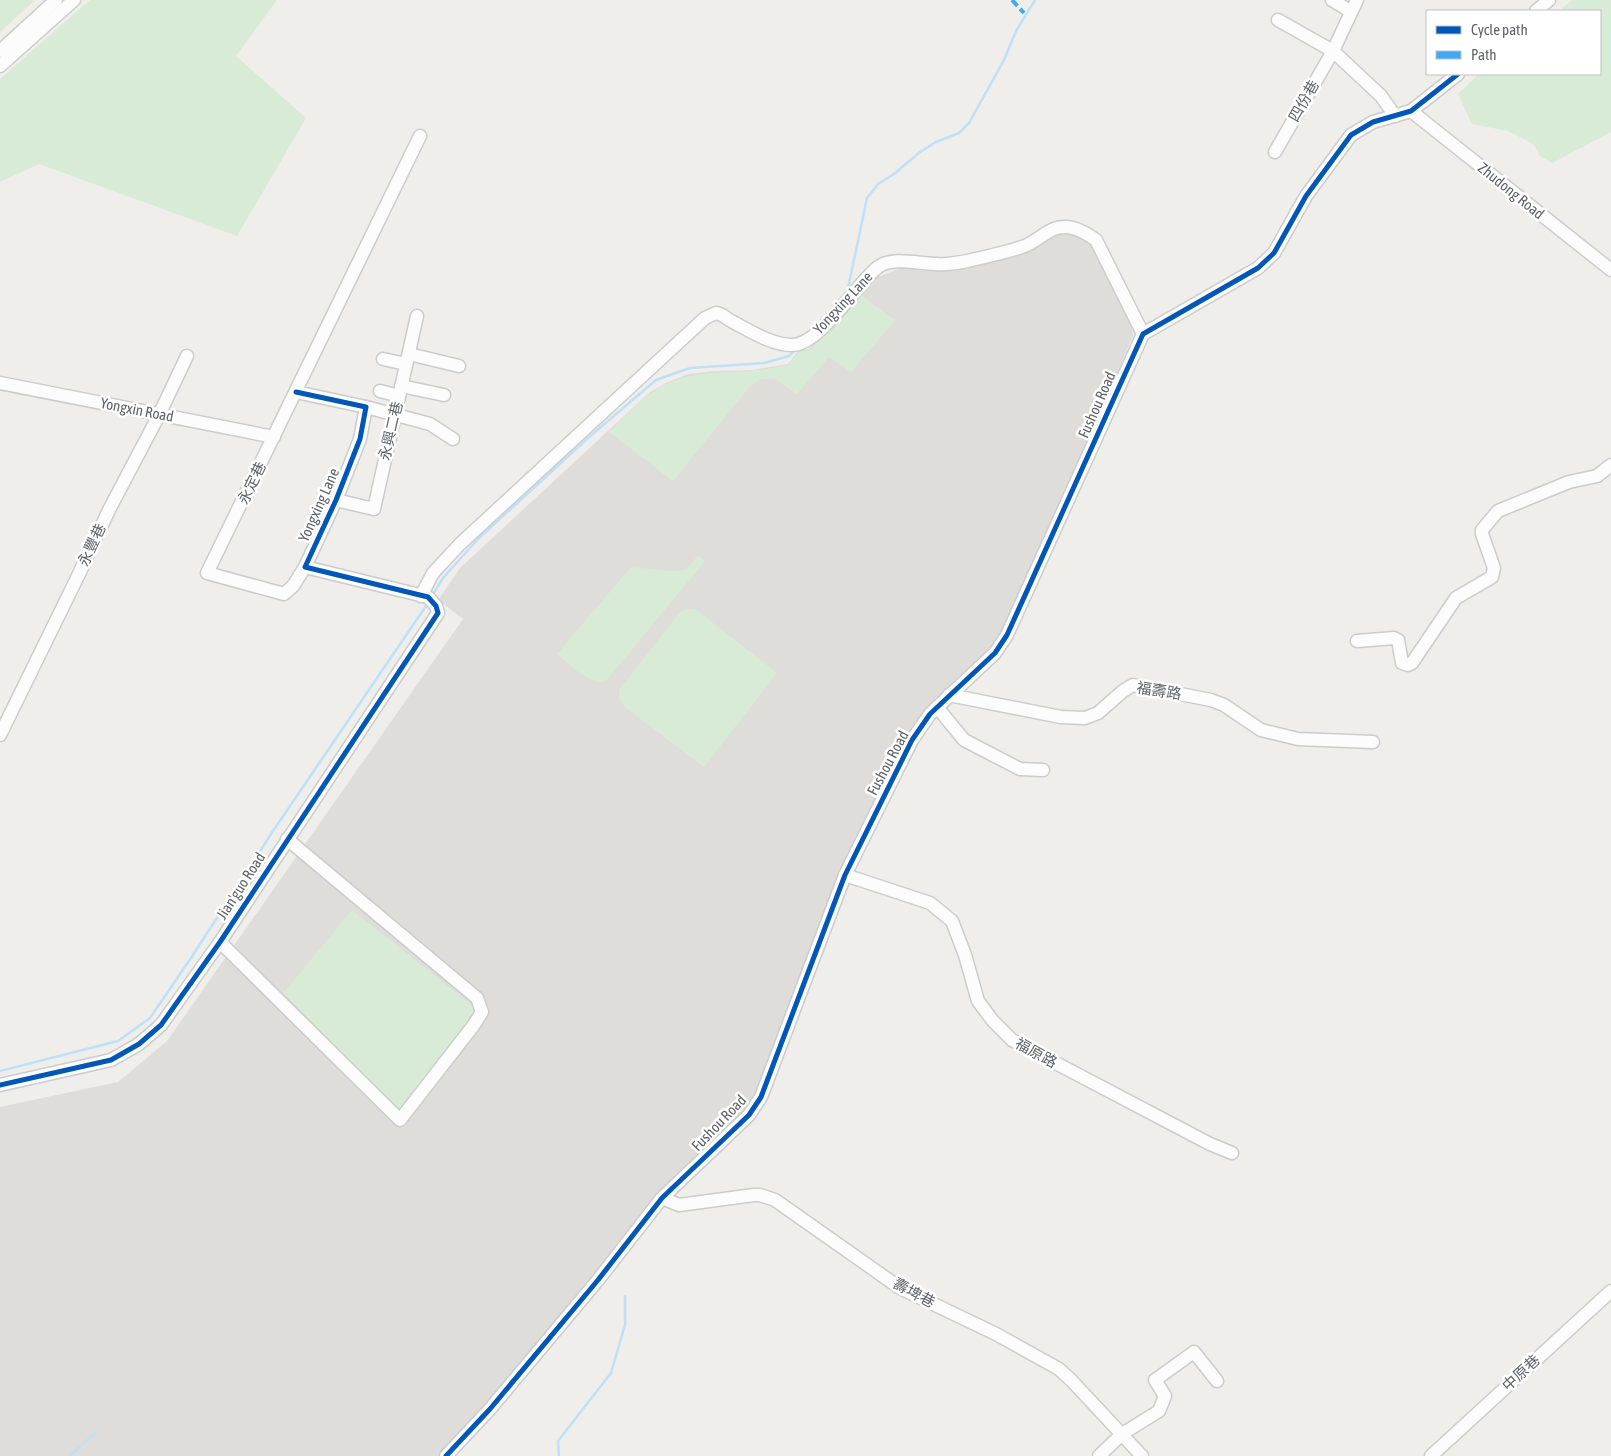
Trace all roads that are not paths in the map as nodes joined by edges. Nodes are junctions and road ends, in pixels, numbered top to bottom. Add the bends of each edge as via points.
1 (56, 0) edge
2 (74, 0) edge
3 (1332, 0) edge
4 (1549, 0) edge
5 (1353, 6) edge
6 (1537, 10) edge
7 (1278, 20) dead end
8 (0, 51) edge
9 (1333, 51) junction
10 (0, 66) edge
11 (1457, 75) edge
12 (1412, 112) junction
13 (1395, 116) junction
14 (420, 136) dead end
15 (1275, 152) dead end
16 (1611, 270) edge
17 (417, 316) dead end
18 (1143, 334) junction
19 (187, 356) dead end
20 (383, 359) dead end
21 (407, 359) junction
22 (459, 366) dead end
23 (0, 383) edge
24 (380, 391) dead end
25 (400, 391) junction
26 (296, 392) junction
27 (444, 395) dead end
28 (366, 407) junction
29 (395, 414) junction
30 (159, 415) junction
31 (274, 437) junction
32 (453, 439) dead end
33 (1611, 465) edge
34 (336, 500) junction
35 (305, 566) junction
36 (208, 574) joint
37 (430, 602) junction
38 (1357, 641) dead end
39 (949, 695) junction
40 (937, 707) junction
41 (0, 735) edge
42 (1373, 742) dead end
43 (1043, 770) dead end
44 (287, 839) junction
45 (845, 875) junction
46 (220, 942) junction
47 (0, 1086) edge
48 (1232, 1153) dead end
49 (662, 1198) junction
50 (1611, 1291) edge
51 (1217, 1381) dead end
52 (1122, 1434) junction
53 (446, 1456) edge
54 (1099, 1456) edge
55 (1142, 1456) edge
56 (1431, 1456) edge

1 - 8 street
2 - 10 street
3 - 5 street
4 - 6 street
5 - 9 street, 四份巷
7 - 9 street
9 - 13 street via 1381,96
9 - 15 street, 四份巷
11 - 12 street
12 - 13 street
12 - 16 street, Zhudong Road
13 - 18 street via 1373,122 1351,135 1306,196 1274,253 1258,268
14 - 26 street, 永定巷
17 - 21 street, 永興二巷
18 - 37 street, Yongxing Lane via 1096,240 1085,232 1067,227 1049,231 1023,247 954,263 884,263 815,335 792,345 769,340 716,313 704,318 455,550 433,573
18 - 39 street, Fushou Road via 1007,635 995,653
19 - 30 street, 永豐巷
20 - 21 street
21 - 22 street
21 - 25 street, 永興二巷
23 - 30 street, Yongxin Road
24 - 25 street
25 - 27 street
25 - 29 street, 永興二巷
26 - 28 street
26 - 31 street, 永定巷
28 - 29 street
28 - 34 street, Yongxing Lane via 360,439
29 - 32 street via 430,424
29 - 34 street, 永興二巷 via 374,509
30 - 31 street, Yongxin Road
30 - 41 street, 永豐巷
31 - 36 street, 永定巷
33 - 38 street via 1597,476 1568,482 1498,512 1482,530 1494,568 1492,577 1456,598 1408,665 1402,663 1398,640 1394,638
34 - 35 street, Yongxing Lane
35 - 36 street, Yongxing Lane via 284,594
35 - 37 street
37 - 44 street, Jian'guo Road
39 - 40 street, Fushou Road
39 - 42 street, 福壽路 via 1060,717 1086,718 1098,713 1133,685 1212,700 1261,730 1298,739
40 - 43 street via 964,740 1020,769
40 - 45 street, Fushou Road via 912,740
44 - 46 street, Jian'guo Road
44 - 46 street via 477,998 482,1012 473,1026 400,1120
45 - 48 street, 福原路 via 930,903 952,921 978,1001 1012,1040
45 - 49 street, Fushou Road via 761,1097 749,1115
46 - 47 street, Jian'guo Road via 161,1025 139,1044 112,1060
49 - 52 street, 壽埤巷 via 679,1204 754,1195 775,1200 900,1288 996,1334 1059,1370
49 - 53 street, Fushou Road via 598,1280
50 - 56 street, 中原巷
51 - 52 street via 1194,1352 1156,1380 1165,1396 1159,1411
52 - 54 street
52 - 55 street, 壽埤巷

